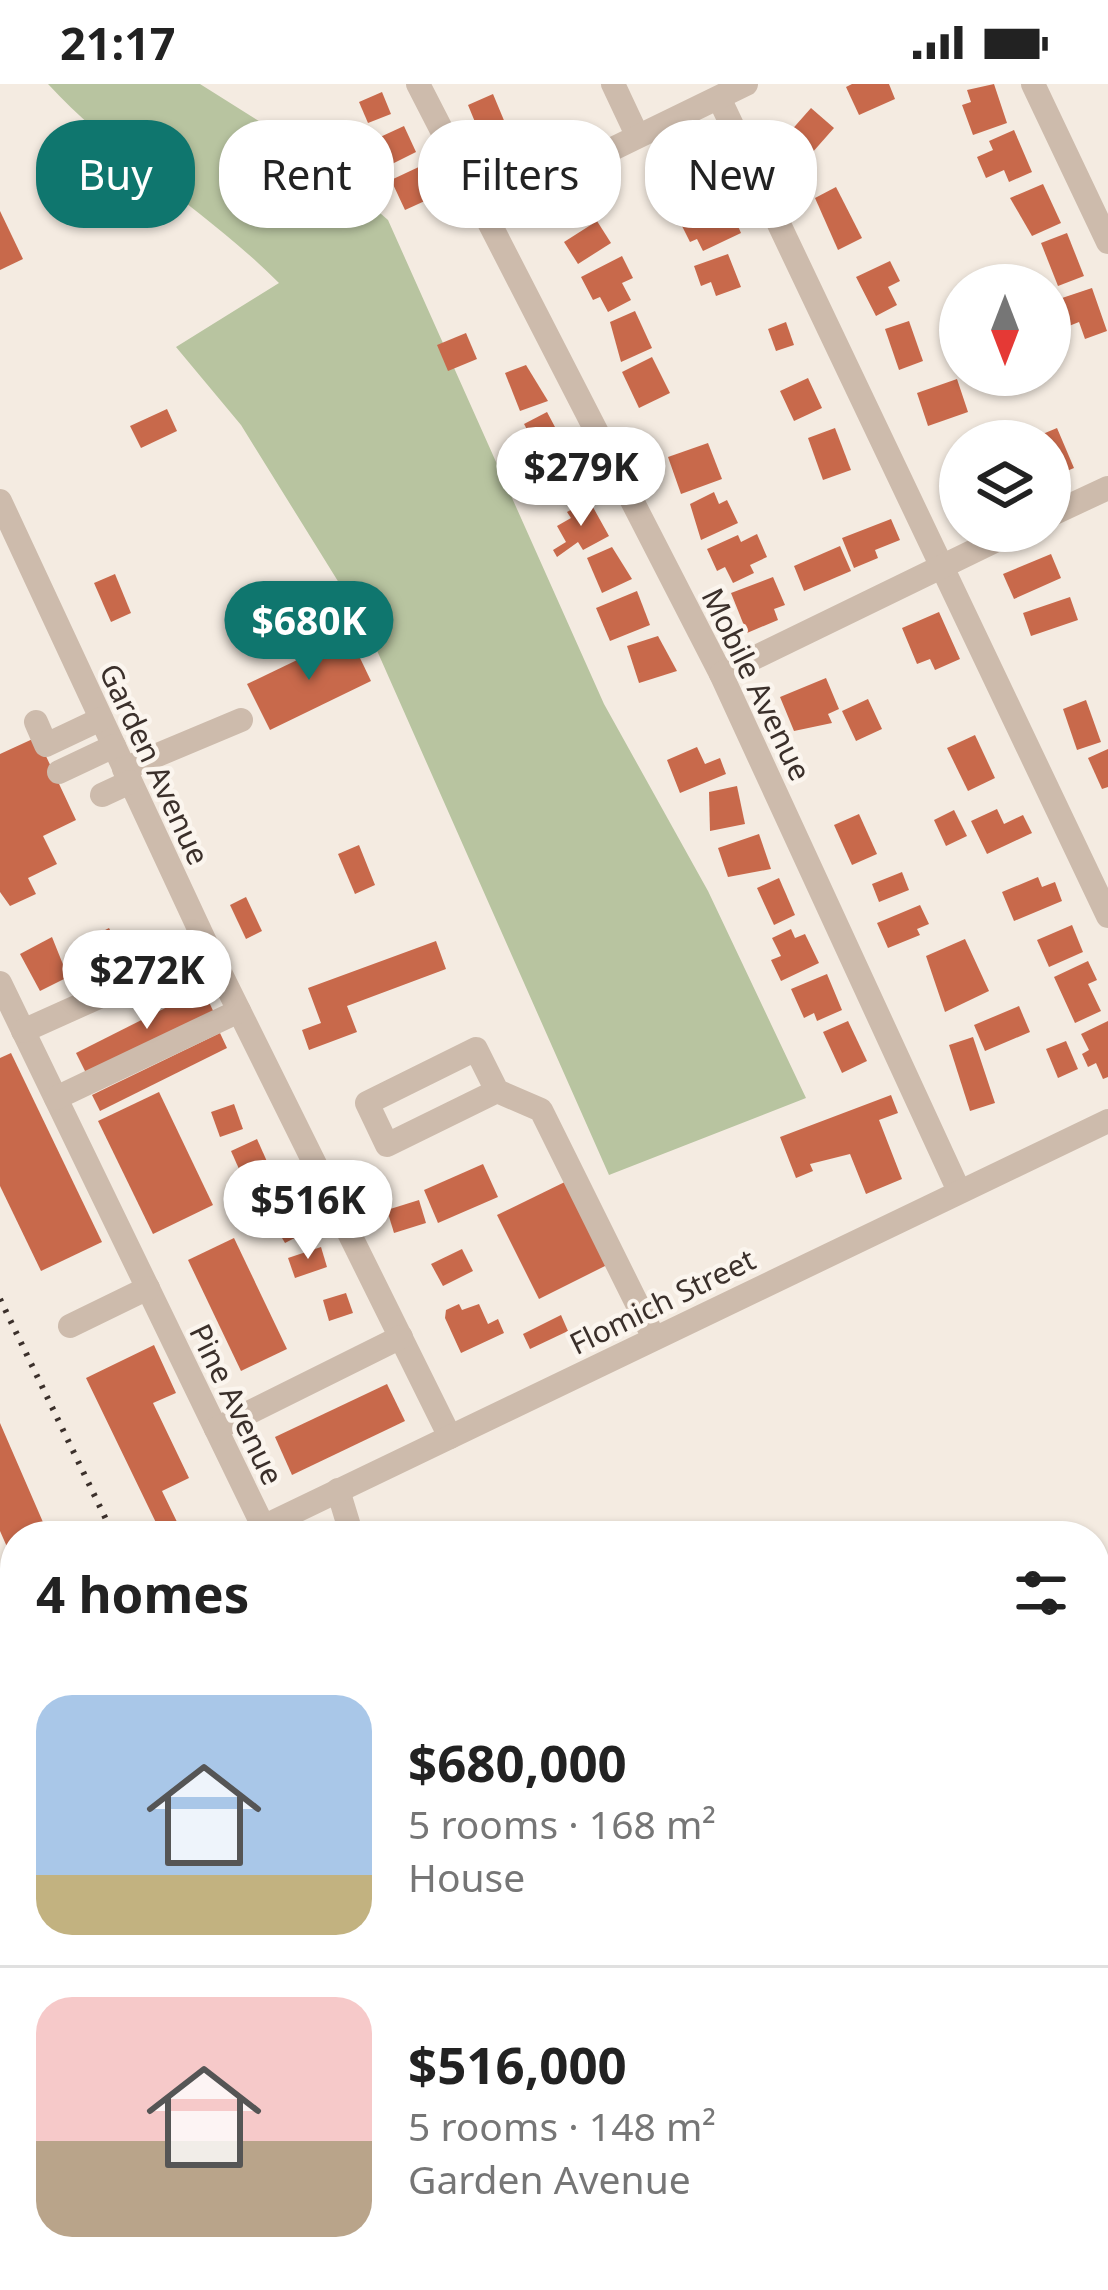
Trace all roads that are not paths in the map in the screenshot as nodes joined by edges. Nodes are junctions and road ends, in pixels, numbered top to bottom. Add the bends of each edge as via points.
1 (418, 84) edge
2 (614, 84) edge
3 (746, 84) edge
4 (1034, 84) edge
5 (719, 98) junction
6 (436, 120) edge
7 (637, 135) junction
8 (621, 143) edge
9 (490, 228) edge
10 (1108, 242) edge
11 (1108, 488) edge
12 (0, 501) edge
13 (1071, 505) edge
14 (969, 552) edge
15 (941, 565) junction
16 (721, 674) junction
17 (101, 719) junction
18 (241, 720) dead end
19 (36, 722) dead end
20 (123, 766) junction
21 (59, 772) dead end
22 (95, 776) junction
23 (1108, 916) edge
24 (208, 948) junction
25 (0, 983) edge
26 (239, 1011) junction
27 (15, 1031) edge
28 (497, 1090) junction
29 (56, 1098) junction
30 (1108, 1121) edge
31 (959, 1191) junction
32 (148, 1288) junction
33 (70, 1326) dead end
34 (400, 1337) junction
35 (654, 1338) junction
36 (216, 1429) junction
37 (450, 1437) junction
38 (338, 1490) junction
39 (249, 1521) edge
40 (274, 1521) edge
41 (347, 1521) edge

1 - 6 street, Mobile Avenue
2 - 7 street
3 - 5 street
4 - 10 street
5 - 7 street
5 - 15 street
7 - 8 street
9 - 16 street, Mobile Avenue
11 - 13 street
12 - 17 street, Garden Avenue
14 - 15 street
15 - 16 street
15 - 23 street
16 - 31 street, Mobile Avenue
17 - 19 street via 46,745
17 - 20 street, Garden Avenue
18 - 20 street
20 - 22 street
20 - 22 street
20 - 24 street, Garden Avenue
21 - 22 street
24 - 26 street, Garden Avenue
24 - 27 street
25 - 27 street, Pine Avenue
26 - 29 street
26 - 34 street, Garden Avenue
27 - 29 street, Pine Avenue
28 - 28 street via 387,1144 367,1103 476,1049
28 - 35 street via 541,1110
29 - 32 street, Pine Avenue
30 - 31 street, Flomich Street
31 - 35 street, Flomich Street
32 - 33 street
32 - 36 street, Pine Avenue
34 - 36 street
34 - 37 street, Garden Avenue
35 - 37 street, Flomich Street
36 - 39 street, Pine Avenue
37 - 38 street, Flomich Street
38 - 40 street, Flomich Street
38 - 41 street

